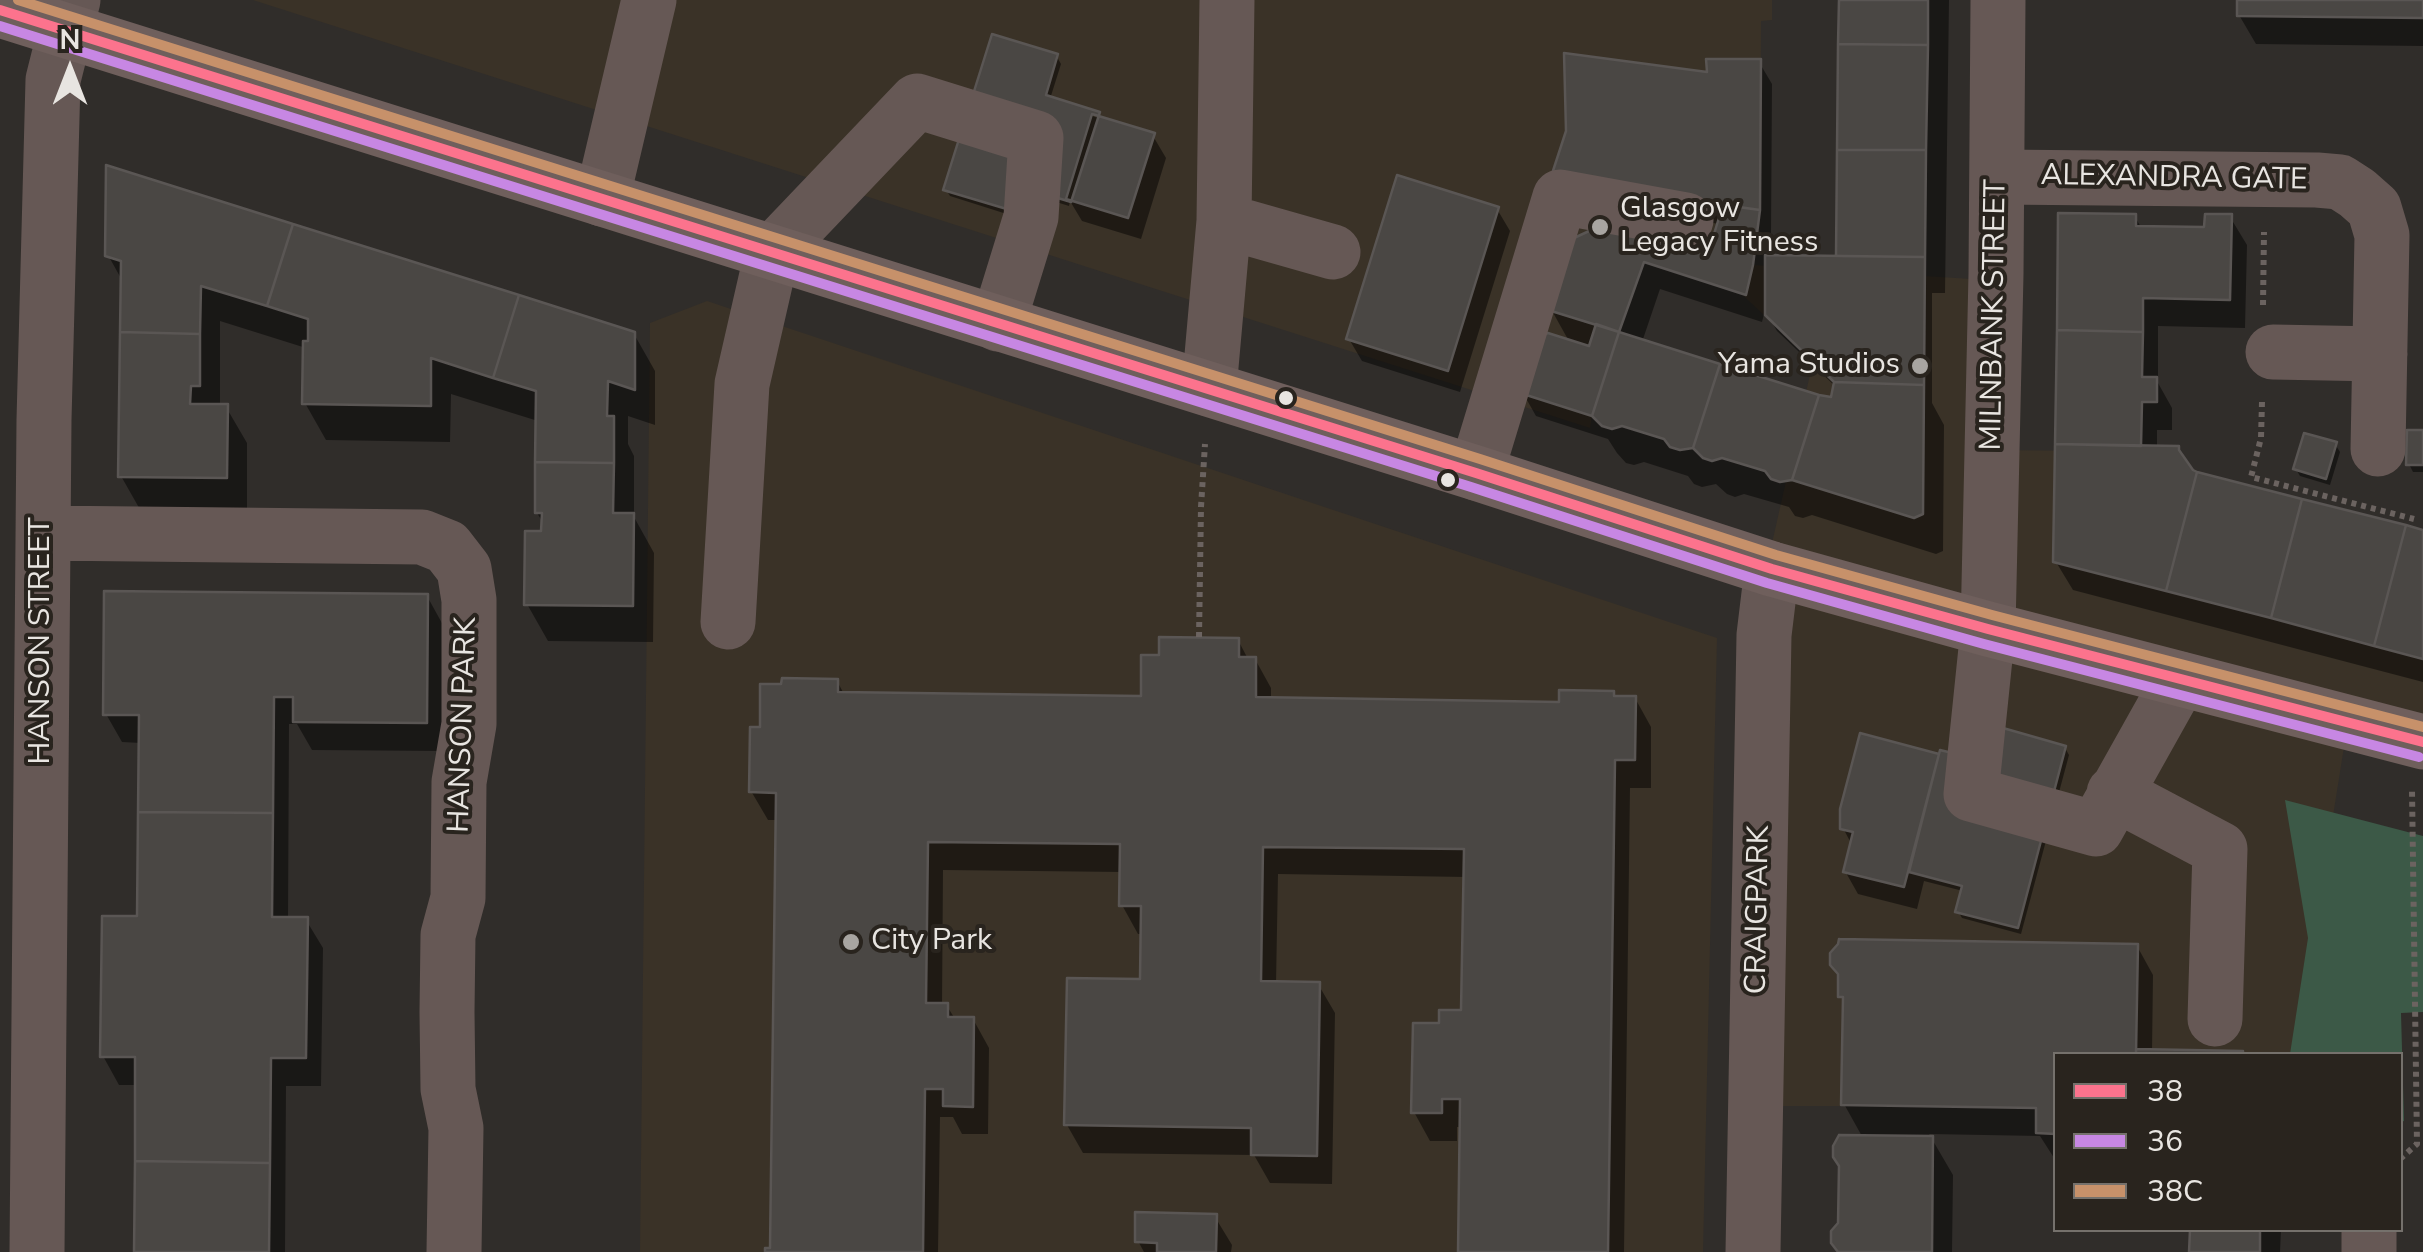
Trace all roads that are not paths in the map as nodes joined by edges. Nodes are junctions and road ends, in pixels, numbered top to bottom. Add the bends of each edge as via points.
1 (649, 0) edge
2 (1227, 0) edge
3 (1998, 0) edge
4 (0, 10) edge
5 (68, 16) edge
6 (1998, 177) junction
7 (602, 200) junction
8 (1686, 220) dead end
9 (1224, 221) junction
10 (1333, 252) dead end
11 (772, 253) junction
12 (998, 324) junction
13 (2274, 352) dead end
14 (2380, 354) junction
15 (1209, 389) junction
16 (2378, 449) dead end
17 (1476, 473) junction
18 (43, 533) junction
19 (1772, 569) junction
20 (728, 622) dead end
21 (1988, 629) junction
22 (2180, 679) junction
23 (2417, 741) edge
24 (2114, 793) junction
25 (2215, 1019) dead end
26 (37, 1252) edge
27 (454, 1252) edge
28 (1754, 1252) edge

1 - 7 street
2 - 9 street
3 - 6 street, MILNBANK STREET
4 - 5 main road
5 - 7 main road
5 - 18 street, HANSON STREET via 53,80
6 - 14 street, ALEXANDRA GATE via 2340,182 2374,208 2382,234
6 - 21 street, MILNBANK STREET
7 - 11 main road
8 - 17 street via 1560,197
9 - 10 street
9 - 15 street
11 - 12 main road
11 - 12 street via 917,101 1036,138 1032,218
11 - 20 street via 742,384
12 - 15 main road
13 - 14 street
14 - 16 street, ALEXANDRA GATE
15 - 17 main road
17 - 19 main road
18 - 26 street, HANSON STREET
18 - 27 street, HANSON PARK via 422,537 447,547 464,569 469,724 460,782 458,898 448,936
19 - 21 main road
19 - 28 street, CRAIGPARK via 1764,635
21 - 22 main road
21 - 24 street, MILNBANK STREET via 1971,794 2096,829
22 - 23 main road
22 - 24 street
24 - 25 street via 2220,849

